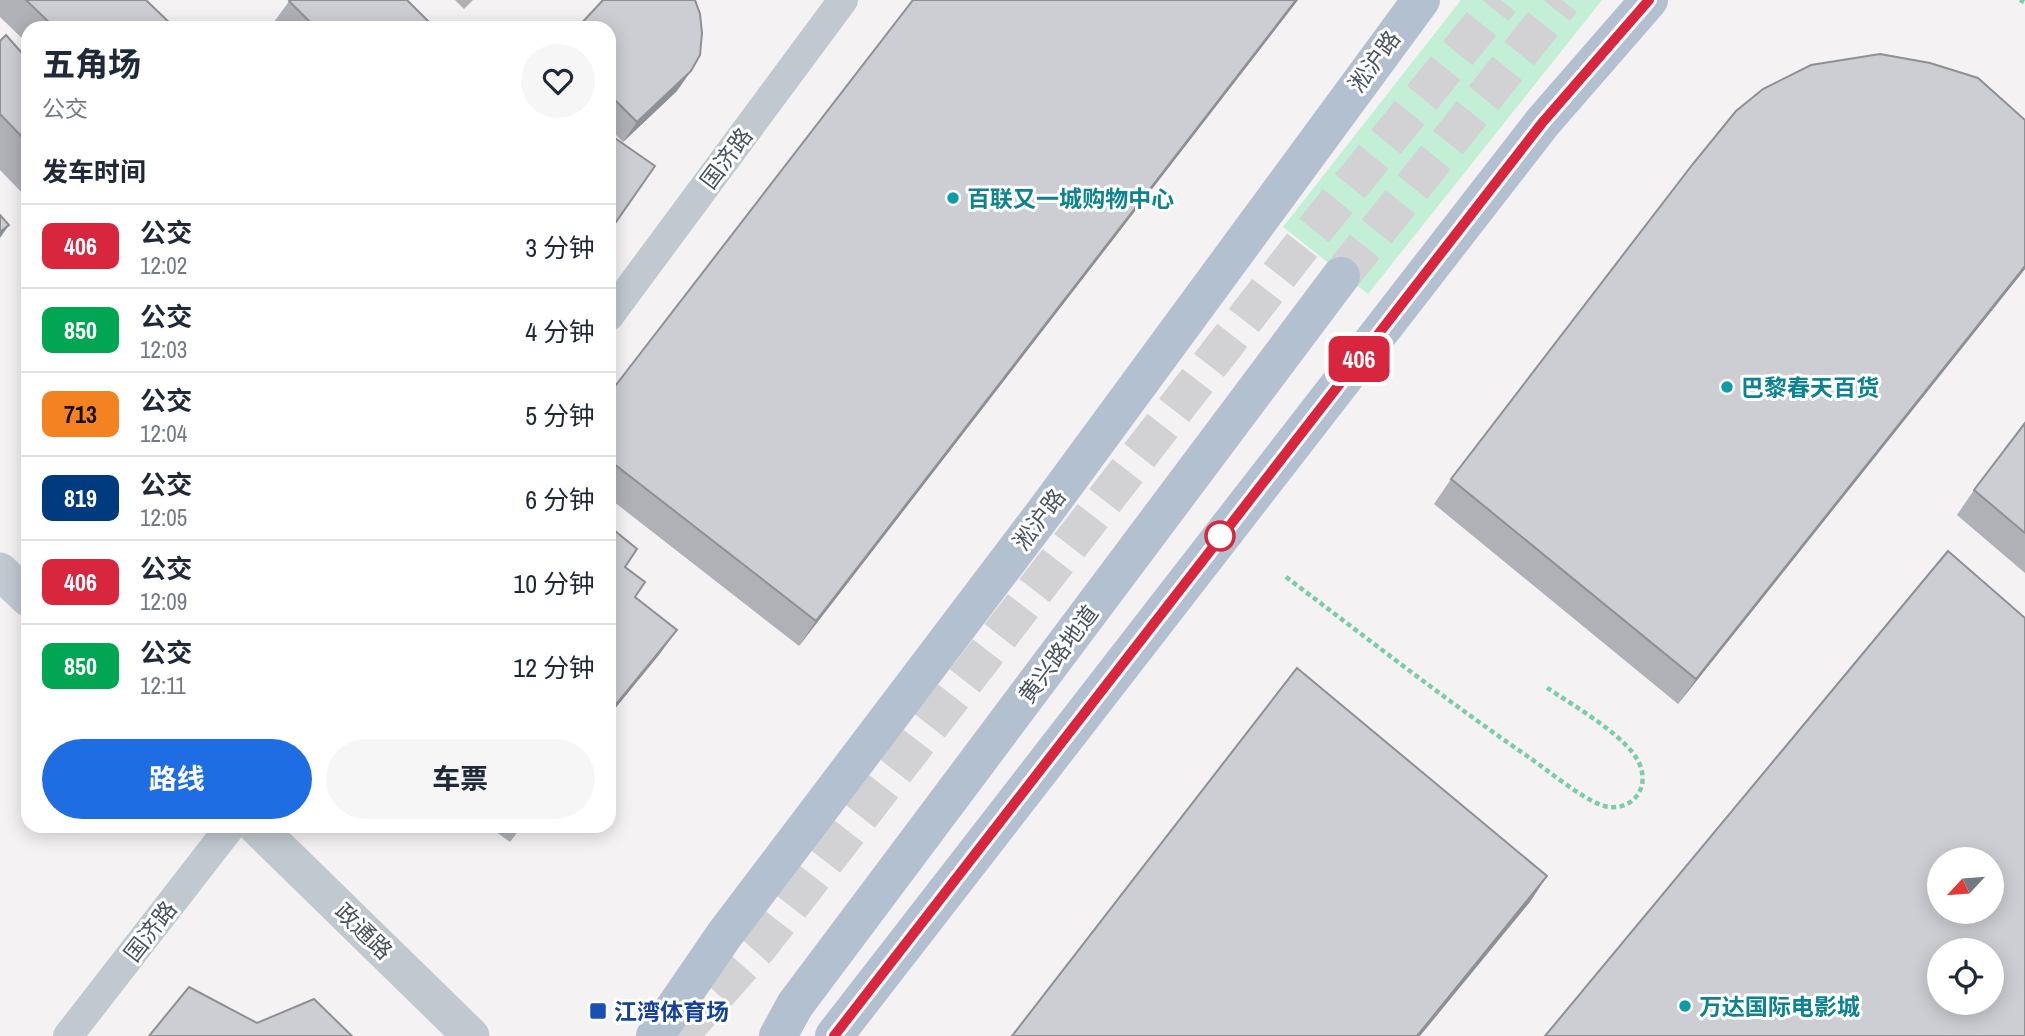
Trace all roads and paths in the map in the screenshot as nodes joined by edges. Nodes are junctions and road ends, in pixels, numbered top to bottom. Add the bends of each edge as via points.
1 (843, 0) edge
2 (1421, 0) edge
3 (1648, 0) edge
4 (1341, 276) tunnel mouth
5 (616, 307) edge
6 (0, 570) edge
7 (1286, 578) dead end
8 (21, 591) edge
9 (1546, 687) dead end
10 (226, 833) edge
11 (263, 833) edge
12 (68, 1036) edge
13 (471, 1036) edge
14 (655, 1036) edge
15 (778, 1036) edge
16 (834, 1036) edge

1 - 5 street, 国济路
2 - 14 main road, 淞沪路 via 1047,509 725,934
3 - 16 main road via 1542,123
4 - 15 main road, 黄兴路地道 via 795,1004
6 - 8 street
7 - 9 path via 1576,790 1602,805 1618,808 1629,804 1640,794 1643,780 1633,751
10 - 12 street, 国济路
11 - 13 street, 政通路

